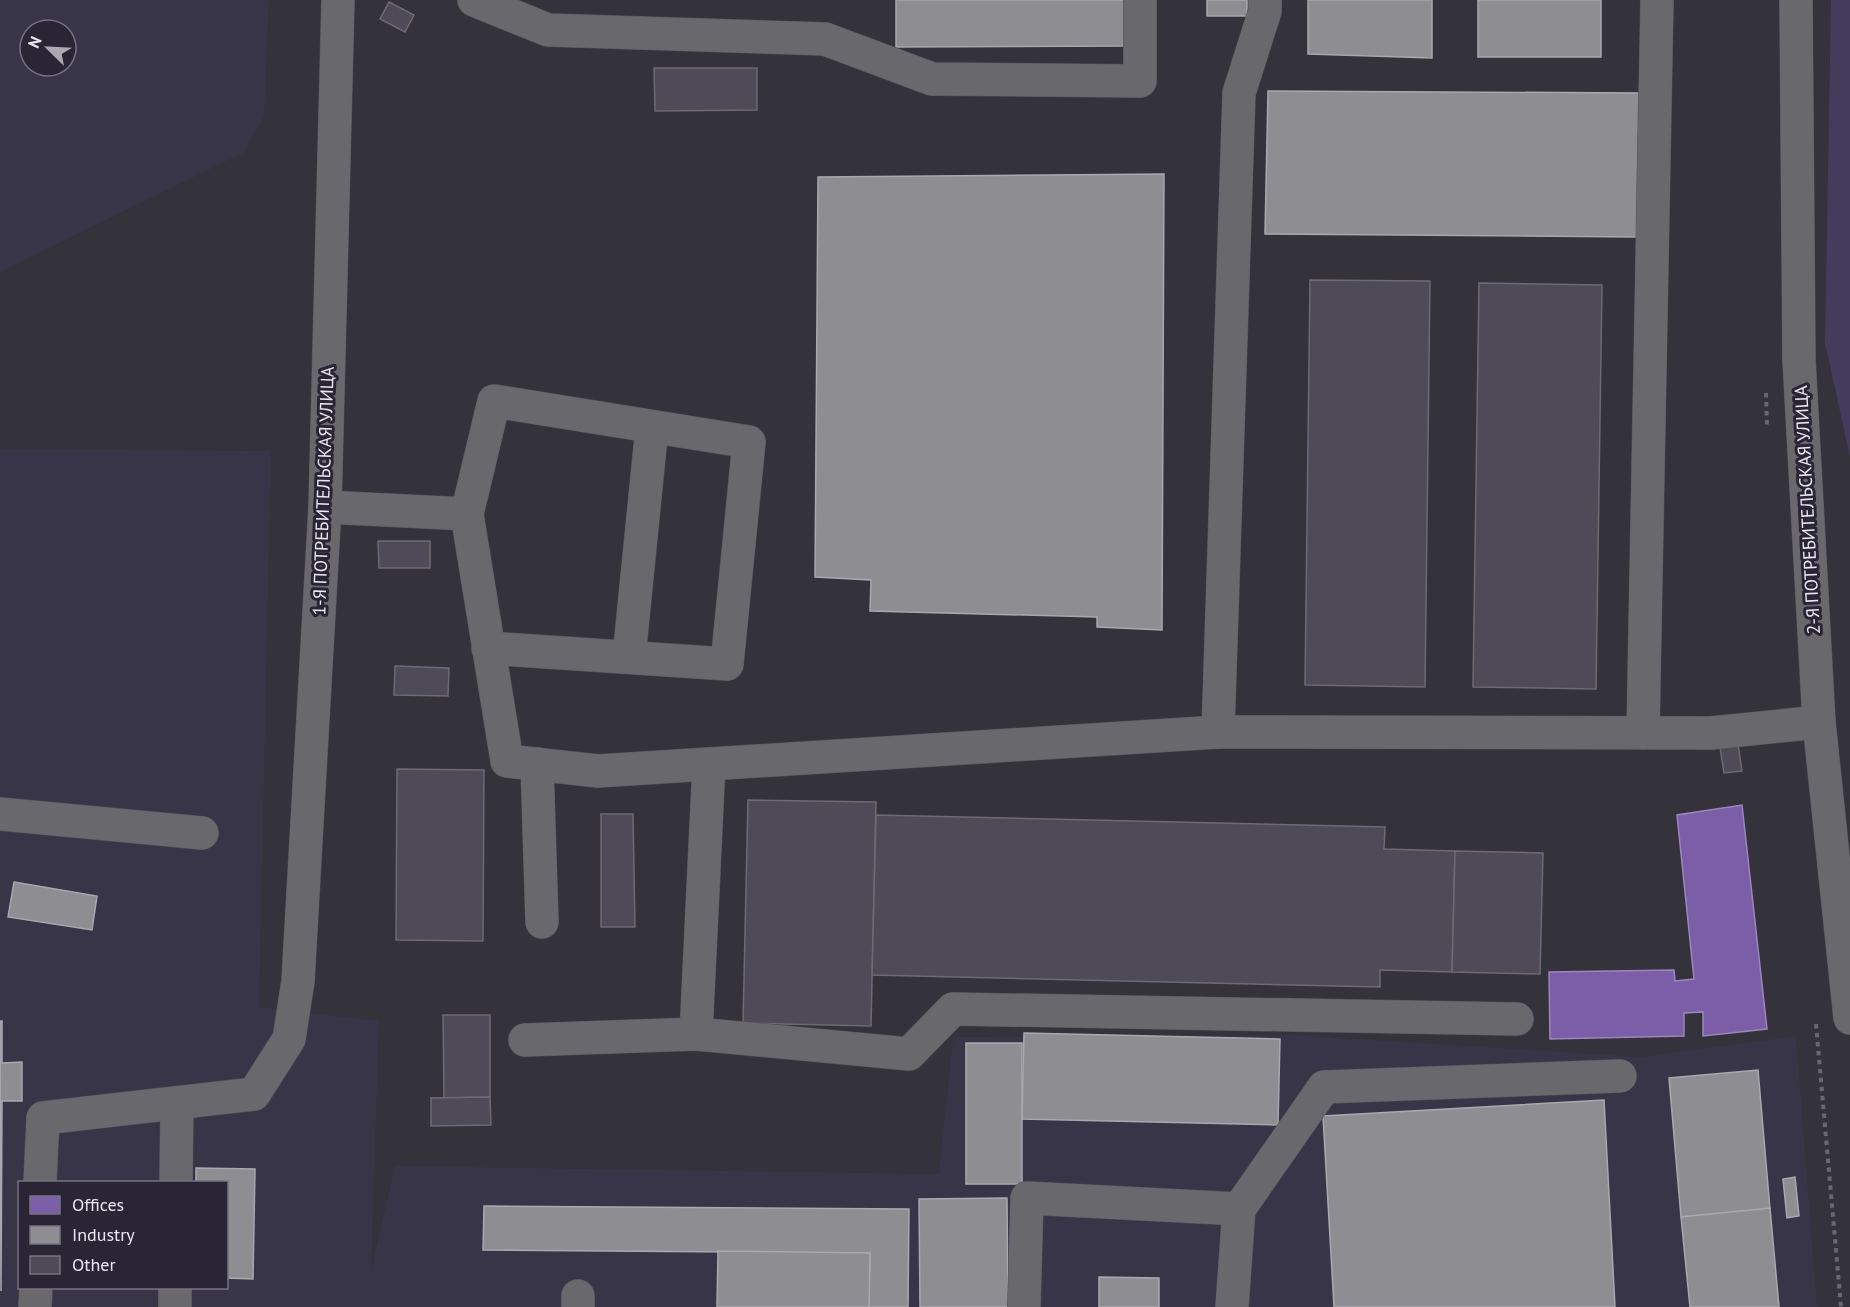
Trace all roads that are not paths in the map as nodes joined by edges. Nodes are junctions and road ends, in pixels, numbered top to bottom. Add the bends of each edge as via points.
1 (338, 0) edge
2 (474, 0) edge
3 (1140, 0) edge
4 (1265, 0) edge
5 (1657, 0) edge
6 (1796, 0) edge
7 (652, 427) junction
8 (325, 507) junction
9 (467, 514) junction
10 (488, 648) junction
11 (629, 657) junction
12 (1819, 722) junction
13 (1218, 732) junction
14 (1643, 733) junction
15 (537, 764) junction
16 (709, 764) junction
17 (0, 814) edge
18 (202, 833) dead end
19 (542, 922) dead end
20 (1850, 1018) edge
21 (1516, 1019) dead end
22 (696, 1034) junction
23 (525, 1040) dead end
24 (1620, 1076) dead end
25 (177, 1103) junction
26 (40, 1181) edge
27 (176, 1181) edge
28 (1239, 1209) junction
29 (36, 1289) edge
30 (175, 1289) edge
31 (35, 1307) edge
32 (174, 1307) edge
33 (1024, 1307) edge
34 (1232, 1307) edge

1 - 8 street, 1-Я ПОТРЕБИТЕЛЬСКАЯ УЛИЦА
2 - 3 street via 548,30 825,39 933,79 1140,81
4 - 13 street via 1239,93
5 - 14 street
6 - 12 street, 2-Я ПОТРЕБИТЕЛЬСКАЯ УЛИЦА via 1799,360
7 - 9 street via 494,401
7 - 11 street
7 - 11 street via 749,442 727,664
8 - 9 street
8 - 25 street, 1-Я ПОТРЕБИТЕЛЬСКАЯ УЛИЦА via 298,981 289,1038 254,1094
9 - 10 street
10 - 11 street
10 - 15 street via 507,761
12 - 14 street via 1712,733
12 - 20 street, 2-Я ПОТРЕБИТЕЛЬСКАЯ УЛИЦА
13 - 14 street
13 - 16 street
15 - 16 street via 598,771
15 - 19 street
16 - 22 street
17 - 18 street
21 - 22 street via 953,1009 909,1054
22 - 23 street
24 - 28 street via 1324,1087
25 - 26 street via 43,1118
25 - 27 street
28 - 33 street via 1027,1198
28 - 34 street
29 - 31 street
30 - 32 street

